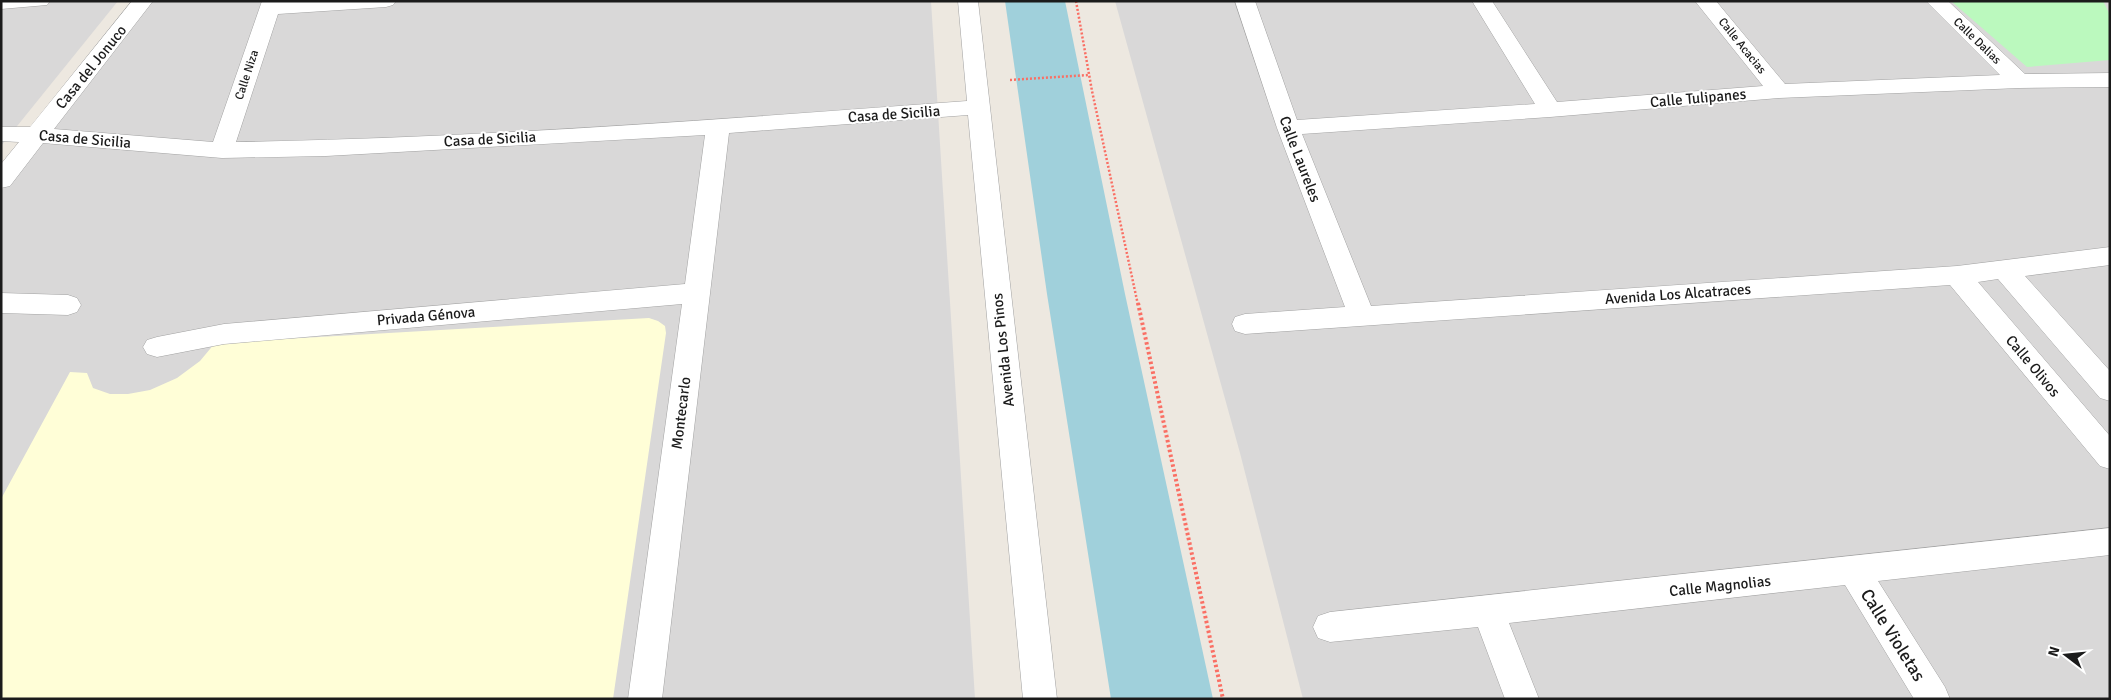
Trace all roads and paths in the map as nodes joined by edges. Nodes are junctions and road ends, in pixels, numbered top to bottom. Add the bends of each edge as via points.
1 (40, 1) edge
2 (143, 1) edge
3 (386, 1) edge
4 (968, 1) edge
5 (1076, 1) edge
6 (1244, 1) edge
7 (1482, 1) edge
8 (1705, 1) edge
9 (1936, 1) edge
10 (1, 3) edge
11 (271, 5) edge
12 (1089, 75) junction
13 (2110, 80) edge
14 (2019, 81) junction
15 (1779, 92) junction
16 (976, 94) junction
17 (1550, 110) junction
18 (718, 127) junction
19 (1288, 128) junction
20 (1, 134) edge
21 (36, 135) junction
22 (222, 150) junction
23 (1, 180) edge
24 (2110, 256) edge
25 (2004, 269) junction
26 (1957, 275) junction
27 (696, 293) junction
28 (1, 303) edge
29 (68, 305) dead end
30 (1361, 316) junction
31 (1245, 324) dead end
32 (157, 347) dead end
33 (2110, 390) edge
34 (2110, 457) edge
35 (2110, 541) edge
36 (1854, 571) junction
37 (1488, 611) junction
38 (1330, 627) dead end
39 (645, 699) edge
40 (1040, 699) edge
41 (1223, 699) edge
42 (1522, 699) edge
43 (1933, 699) edge

1 - 10 street
2 - 21 street, Casa del Jonuco
3 - 11 street
4 - 16 street, Avenida Los Pinos
5 - 12 path
6 - 19 street, Calle Laureles
7 - 17 street
8 - 15 street, Calle Acacias
9 - 14 street, Calle Dalias
11 - 22 street, Calle Niza
12 - 16 path
12 - 41 path
13 - 14 street, Calle Tulipanes
14 - 15 street, Calle Tulipanes
15 - 17 street, Calle Tulipanes
16 - 18 street, Casa de Sicilia
16 - 40 street, Avenida Los Pinos
17 - 19 street, Calle Tulipanes
18 - 22 street, Casa de Sicilia via 326,148
18 - 27 street, Montecarlo
19 - 30 street, Calle Laureles
20 - 21 street, Casa de Sicilia
21 - 22 street, Casa de Sicilia
21 - 23 street, Casa del Jonuco
24 - 25 street, Avenida Los Alcatraces
25 - 26 street, Avenida Los Alcatraces
25 - 33 street
26 - 30 street, Avenida Los Alcatraces
26 - 34 street, Calle Olivos
27 - 32 street, Privada Génova via 224,334
27 - 39 street, Montecarlo
28 - 29 street
30 - 31 street, Avenida Los Alcatraces
35 - 36 street, Calle Magnolias
36 - 37 street, Calle Magnolias
36 - 43 street, Calle Violetas
37 - 38 street, Calle Magnolias
37 - 42 street

